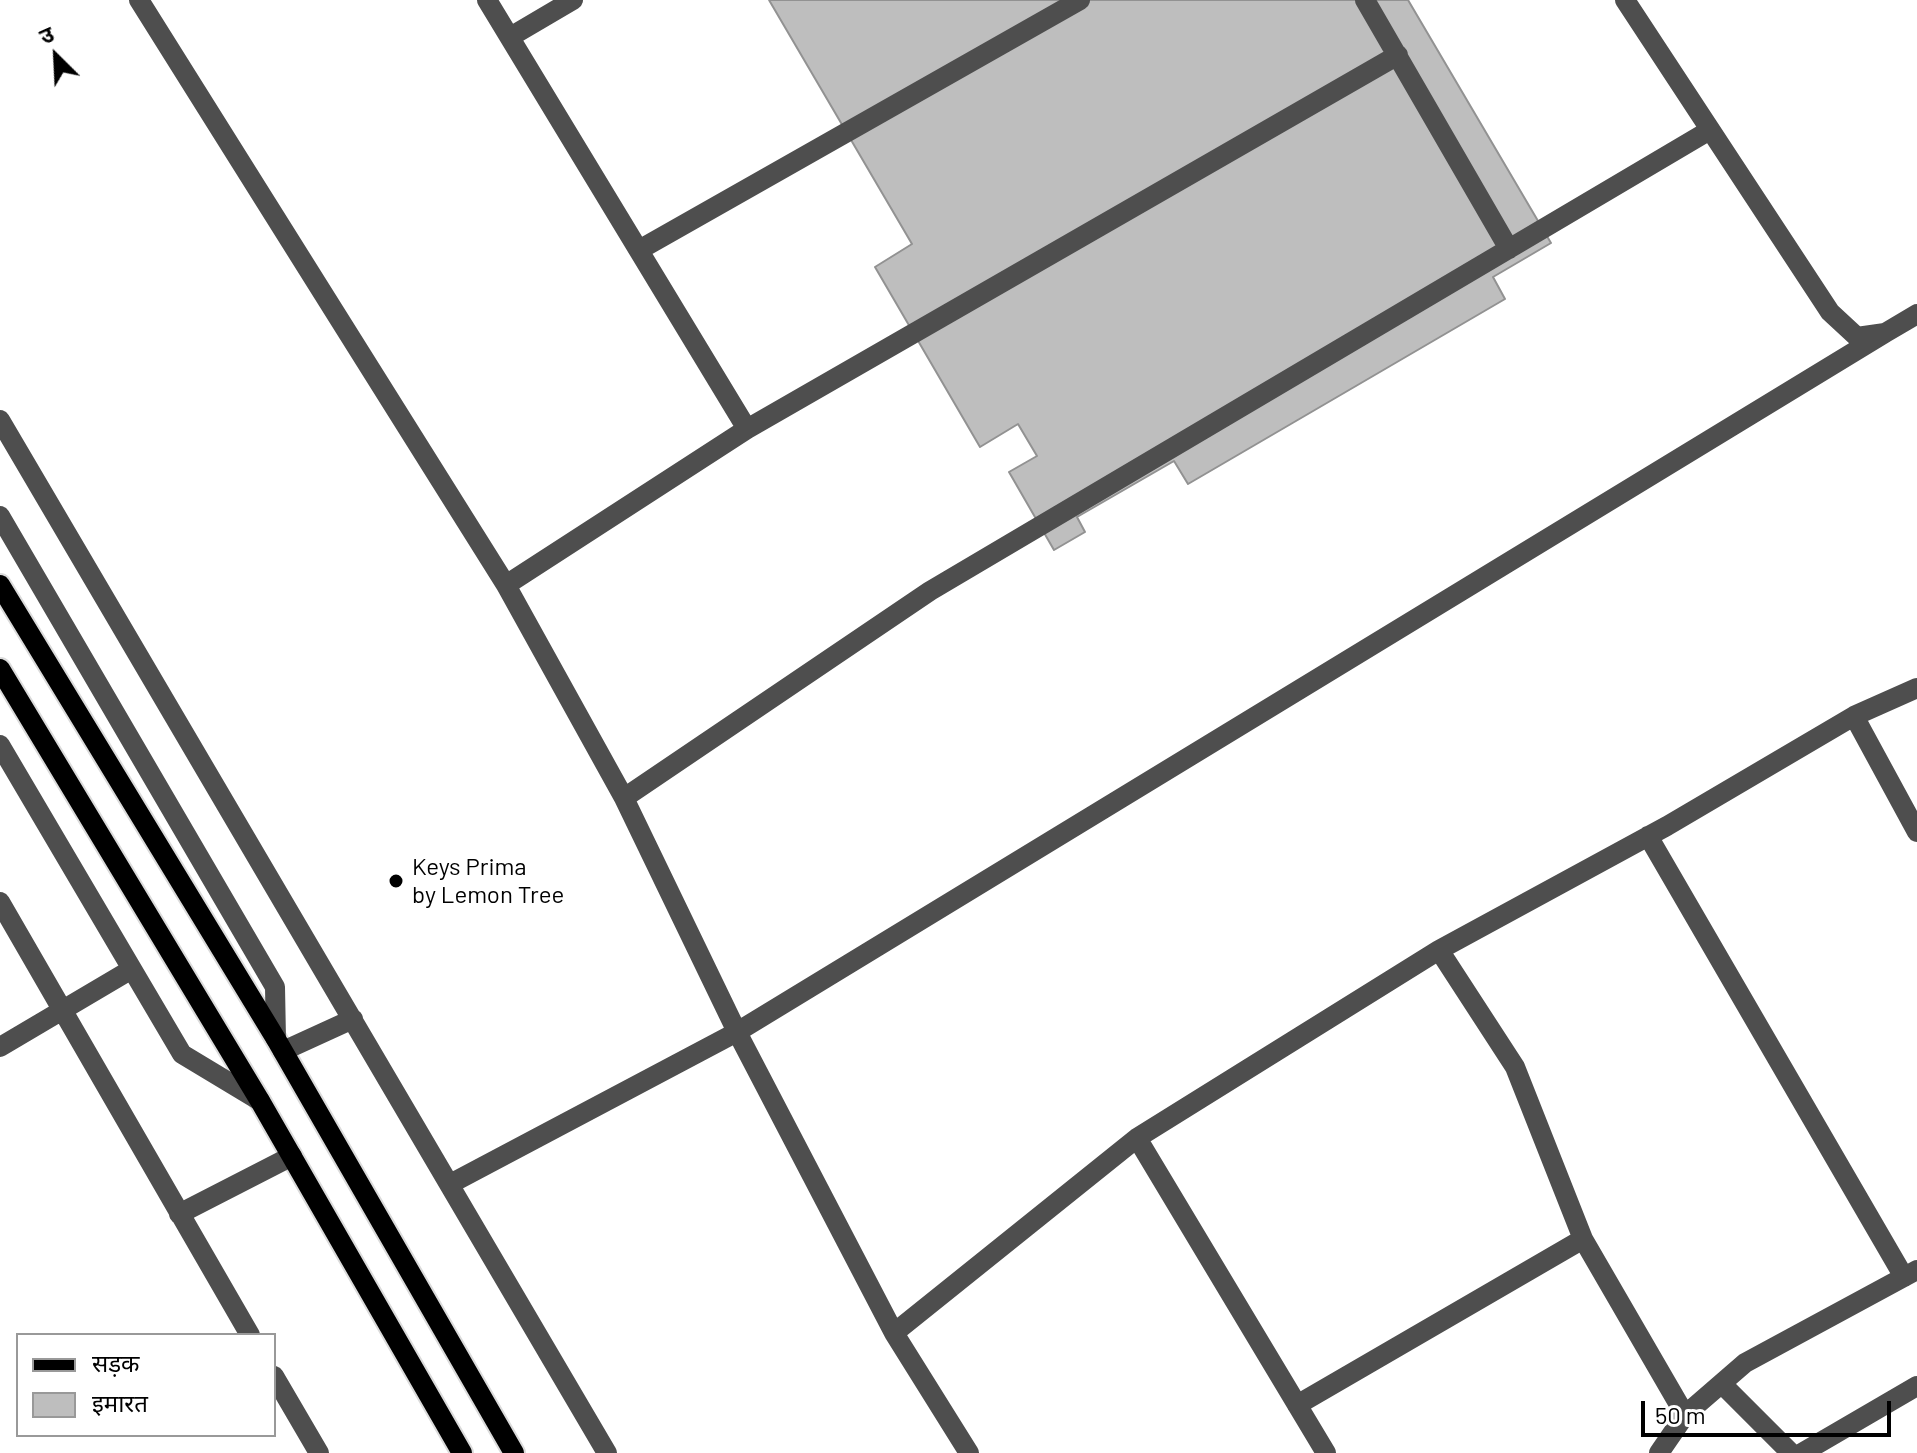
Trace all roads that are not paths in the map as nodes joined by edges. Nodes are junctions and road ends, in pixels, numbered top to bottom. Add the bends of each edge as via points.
1 (139, 0) edge
2 (487, 0) edge
3 (573, 0) edge
4 (1080, 0) edge
5 (1365, 0) edge
6 (1634, 3) edge
7 (510, 37) junction
8 (1398, 55) junction
9 (1710, 130) junction
10 (1509, 249) junction
11 (639, 250) junction
12 (1917, 314) edge
13 (1885, 333) junction
14 (0, 420) edge
15 (747, 429) junction
16 (0, 516) edge
17 (0, 585) edge
18 (506, 585) junction
19 (0, 669) edge
20 (1917, 688) edge
21 (1854, 716) junction
22 (0, 745) edge
23 (624, 798) junction
24 (1917, 832) edge
25 (1648, 836) junction
26 (0, 902) edge
27 (1439, 950) junction
28 (126, 972) junction
29 (61, 1011) junction
30 (353, 1019) junction
31 (737, 1032) junction
32 (279, 1045) junction
33 (0, 1047) edge
34 (260, 1101) junction
35 (1137, 1138) junction
36 (292, 1156) junction
37 (450, 1184) junction
38 (179, 1214) junction
39 (1583, 1239) junction
40 (1910, 1273) edge
41 (249, 1333) edge
42 (894, 1333) junction
43 (276, 1379) edge
44 (1722, 1384) junction
45 (1917, 1386) edge
46 (1297, 1405) junction
47 (1685, 1415) junction
48 (319, 1453) edge
49 (462, 1453) edge
50 (514, 1453) edge
51 (607, 1453) edge
52 (969, 1453) edge
53 (1326, 1453) edge
54 (1659, 1453) edge
55 (1791, 1453) edge
56 (1802, 1453) edge

1 - 18 street
2 - 7 street
3 - 7 street
4 - 11 street
5 - 8 street
6 - 9 street
7 - 11 street
8 - 10 street
8 - 15 street
9 - 10 street
9 - 13 street via 1830,312 1857,337
10 - 23 street via 930,591
11 - 15 street
12 - 13 street
13 - 31 street
14 - 30 street
15 - 18 street
16 - 32 street via 275,987
17 - 32 main road
18 - 23 street
19 - 34 main road
20 - 21 street
21 - 24 street
21 - 25 street
22 - 28 street
23 - 31 street
25 - 27 street
25 - 40 street
26 - 29 street
27 - 35 street
27 - 39 street via 1515,1067
28 - 29 street
28 - 34 street via 182,1054
29 - 33 street
29 - 38 street
30 - 32 street
30 - 37 street
31 - 37 street
31 - 42 street
32 - 50 main road
34 - 36 main road
35 - 42 street
35 - 46 street
36 - 38 street
36 - 49 main road
37 - 51 street
38 - 41 street
39 - 46 street
39 - 47 street
40 - 44 street via 1745,1363
42 - 52 street
43 - 48 street
44 - 47 street
44 - 55 street
45 - 56 street
46 - 53 street
47 - 54 street

